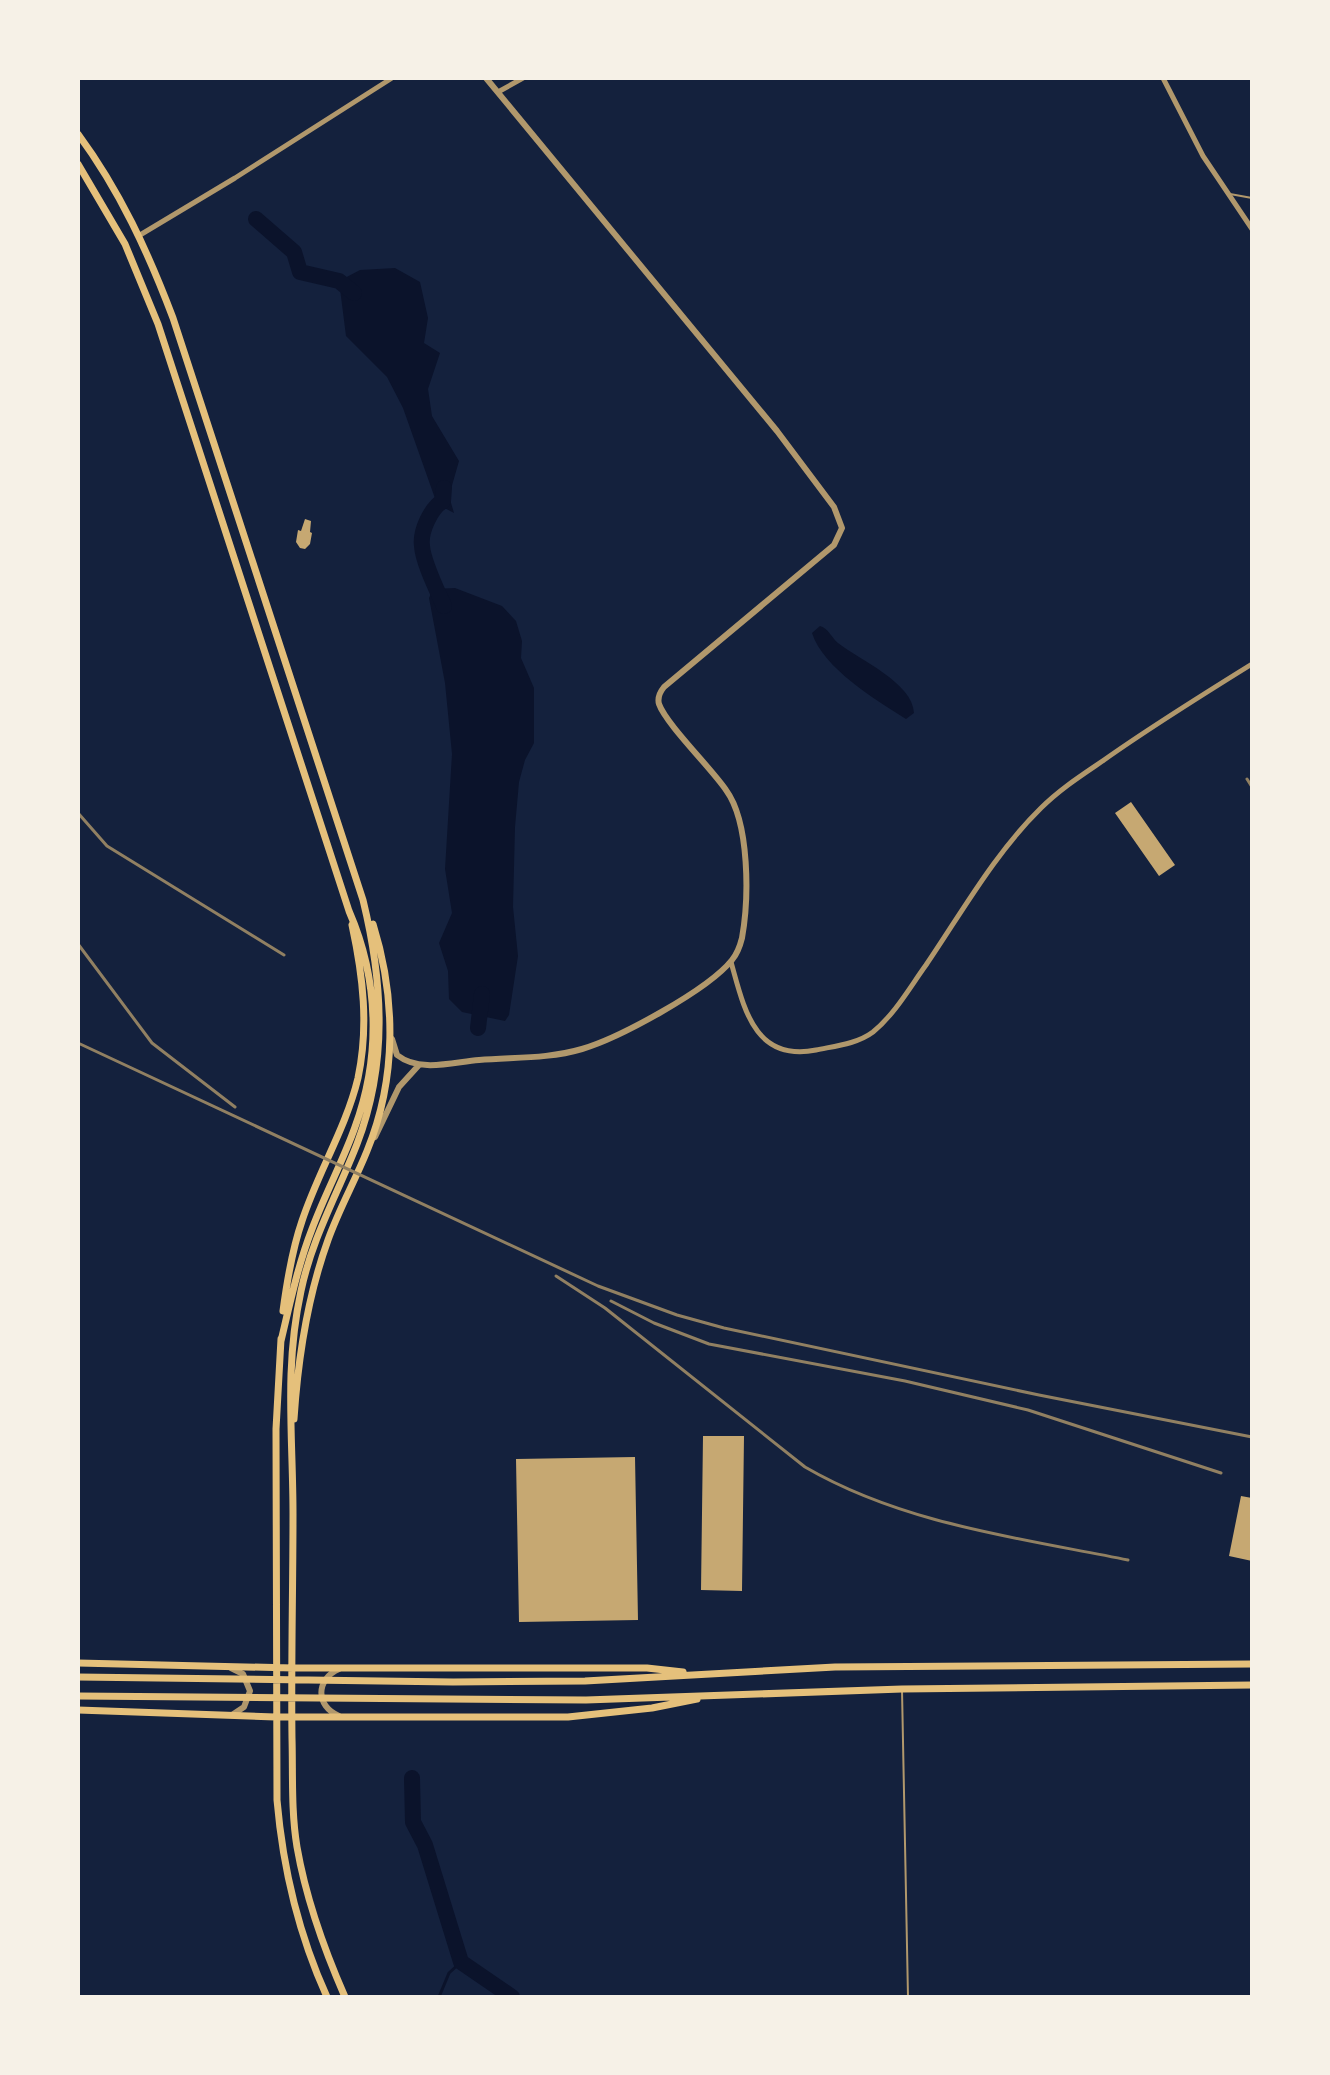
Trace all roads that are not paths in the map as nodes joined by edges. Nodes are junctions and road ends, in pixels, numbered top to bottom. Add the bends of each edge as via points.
1 (392, 78) edge
2 (486, 78) edge
3 (523, 78) edge
4 (1163, 78) edge
5 (498, 92) junction
6 (78, 134) edge
7 (78, 164) edge
8 (1226, 192) junction
9 (1252, 198) edge
10 (1252, 229) edge
11 (140, 235) junction
12 (1252, 664) edge
13 (363, 900) junction
14 (349, 911) junction
15 (731, 962) junction
16 (390, 1034) junction
17 (419, 1065) junction
18 (359, 1168) junction
19 (281, 1341) junction
20 (292, 1476) junction
21 (78, 1663) edge
22 (1252, 1664) edge
23 (227, 1667) junction
24 (276, 1668) junction
25 (293, 1668) junction
26 (343, 1668) junction
27 (705, 1674) junction
28 (78, 1677) edge
29 (1252, 1685) edge
30 (902, 1689) junction
31 (719, 1694) junction
32 (78, 1696) edge
33 (78, 1710) edge
34 (228, 1716) junction
35 (275, 1717) junction
36 (292, 1717) junction
37 (341, 1717) junction
38 (327, 1997) edge
39 (345, 1997) edge
40 (908, 1997) edge

1 - 11 street
2 - 5 street
3 - 5 street
4 - 8 street
5 - 15 street via 777,431 841,520 834,545 664,687 659,697 666,715 720,781 736,810 745,898 741,942
6 - 11 main road
7 - 14 main road via 125,244 158,324
8 - 9 lane
8 - 10 street
11 - 13 main road via 186,356
12 - 15 street via 1142,733 1040,809 898,1005 862,1039 809,1051 777,1048 751,1023
13 - 16 main road via 382,957
13 - 20 main road via 379,986 378,1063 363,1127 301,1286 289,1375
14 - 19 main road via 363,987 361,1057 345,1119 301,1222
14 - 19 main road via 371,981 371,1063 356,1124 302,1256
15 - 17 street via 666,1009 581,1049
16 - 17 street via 397,1055
16 - 18 main road via 383,1099
17 - 18 street via 399,1087
18 - 20 main road via 328,1239 309,1304 296,1386
19 - 24 main road
20 - 25 main road
21 - 23 main road
22 - 27 main road via 835,1667
23 - 24 main road
23 - 34 street via 243,1674 250,1691 244,1707
24 - 25 main road
24 - 35 main road
25 - 26 main road
25 - 36 main road
26 - 27 main road via 608,1668
26 - 37 street via 329,1674 321,1688 327,1710
27 - 28 main road via 453,1682
29 - 30 main road
30 - 31 main road
30 - 40 lane
31 - 32 main road via 586,1700
31 - 37 main road via 568,1717
33 - 34 main road
34 - 35 main road
35 - 36 main road
35 - 38 main road via 285,1870
36 - 37 main road
36 - 39 main road via 297,1847 321,1938

